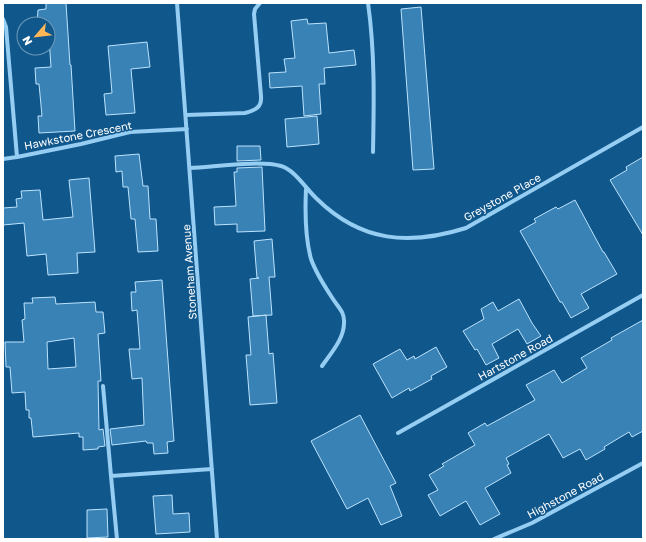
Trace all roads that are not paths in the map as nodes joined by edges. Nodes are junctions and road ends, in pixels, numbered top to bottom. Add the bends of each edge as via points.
1 (177, 3) edge
2 (260, 3) edge
3 (368, 3) edge
4 (3, 19) edge
5 (186, 115) junction
6 (643, 127) edge
7 (187, 129) junction
8 (373, 152) dead end
9 (17, 157) junction
10 (3, 159) edge
11 (190, 168) junction
12 (306, 188) junction
13 (642, 297) edge
14 (322, 366) dead end
15 (103, 386) dead end
16 (398, 433) dead end
17 (643, 463) edge
18 (212, 469) junction
19 (112, 476) junction
20 (117, 539) edge
21 (217, 539) edge
22 (494, 539) edge

1 - 5 street, Stoneham Avenue
2 - 5 street via 254,14 262,102 259,107 246,113
3 - 8 street via 374,88
4 - 9 street, Hawkstone Crescent via 6,27
5 - 7 street, Stoneham Avenue
6 - 12 street, Greystone Place via 466,228 448,234 409,238 367,233 321,203
7 - 9 street, Hawkstone Crescent via 130,132
7 - 11 street, Stoneham Avenue
9 - 10 street
11 - 12 street, Greystone Place via 235,165 282,166 290,170
11 - 18 street, Stoneham Avenue
12 - 14 street via 305,211 311,258 318,275 343,312 344,323 341,338
13 - 16 street, Hartstone Road
15 - 19 street
17 - 22 street, Highstone Road via 532,523
18 - 19 street
18 - 21 street, Stoneham Avenue
19 - 20 street

